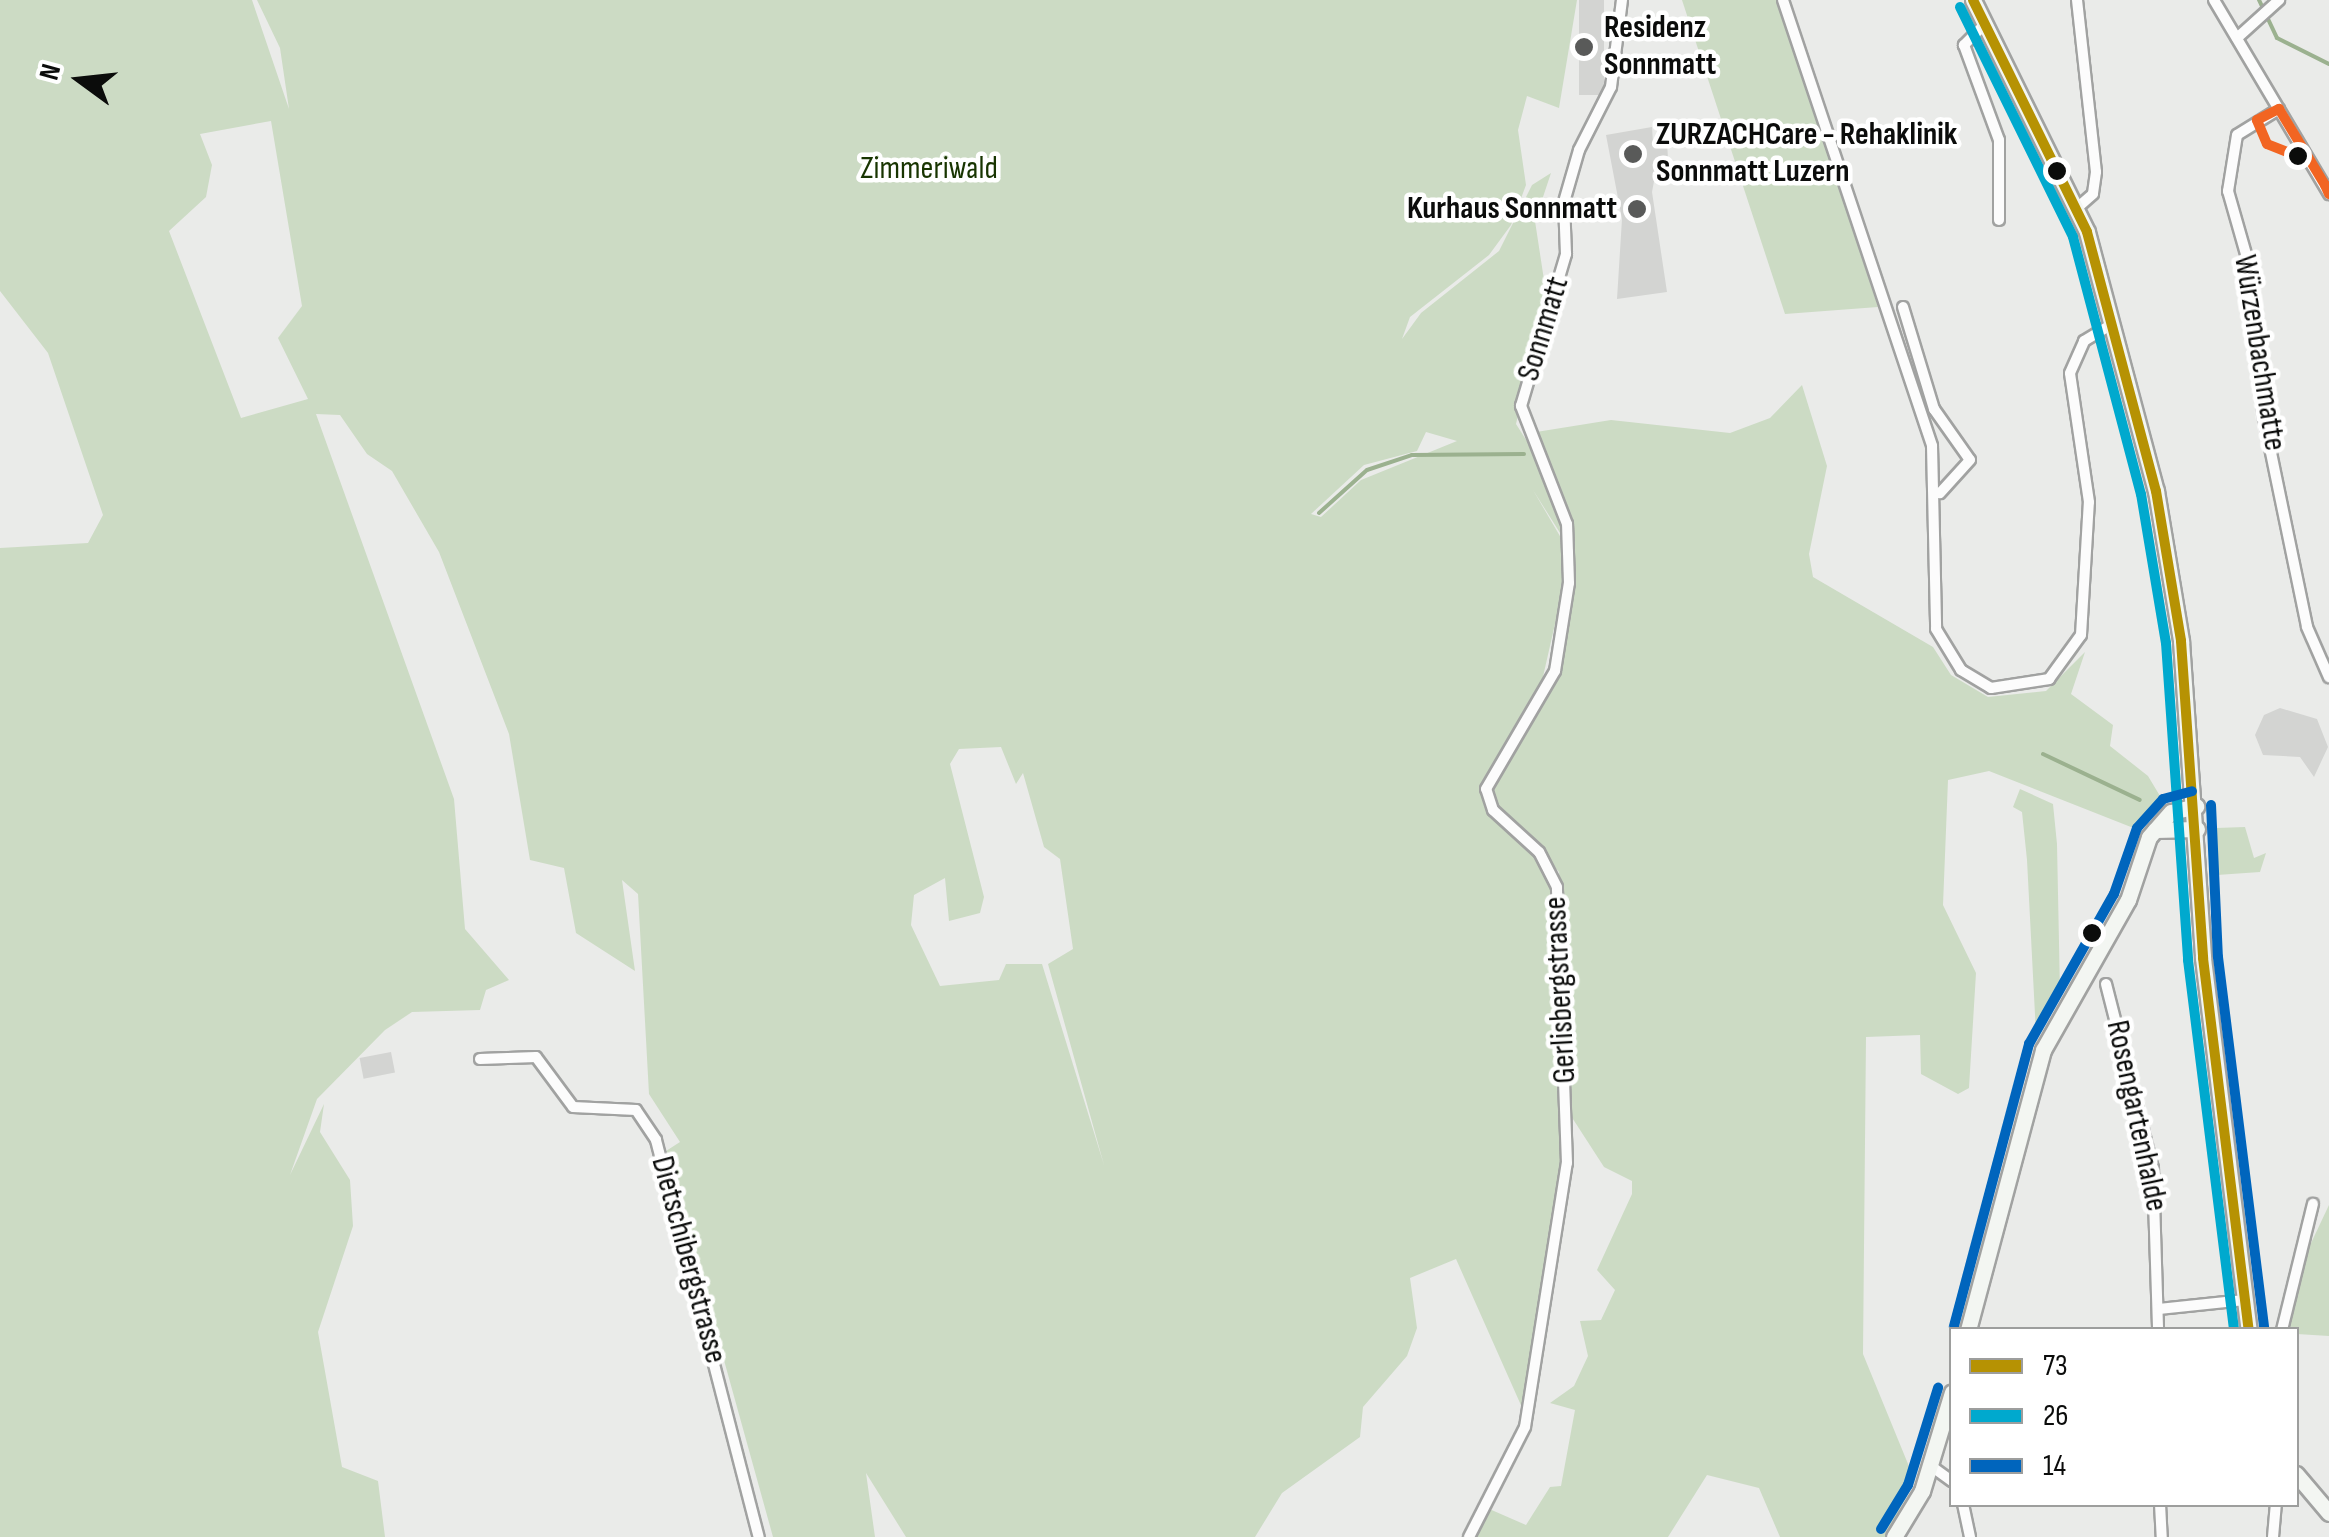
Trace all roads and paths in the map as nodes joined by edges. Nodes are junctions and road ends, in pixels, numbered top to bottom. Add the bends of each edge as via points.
1 (1622, 0) edge
2 (1782, 0) edge
3 (1973, 0) edge
4 (2077, 0) edge
5 (2214, 0) edge
6 (2279, 0) edge
7 (1985, 24) junction
8 (2237, 38) junction
9 (2279, 109) junction
10 (2329, 194) edge
11 (2078, 207) junction
12 (1998, 220) dead end
13 (1903, 307) dead end
14 (2112, 325) junction
15 (1522, 425) joint
16 (1940, 492) junction
17 (2329, 677) edge
18 (2196, 806) junction
19 (2197, 829) junction
20 (2155, 830) junction
21 (2106, 984) dead end
22 (480, 1059) dead end
23 (2313, 1204) dead end
24 (2245, 1300) junction
25 (2159, 1309) junction
26 (1969, 1327) edge
27 (2158, 1327) edge
28 (2249, 1327) edge
29 (2283, 1327) edge
30 (1949, 1403) edge
31 (1931, 1466) junction
32 (2299, 1466) edge
33 (1949, 1479) edge
34 (2300, 1483) edge
35 (2329, 1497) edge
36 (1964, 1507) edge
37 (2160, 1507) edge
38 (2276, 1507) edge
39 (2329, 1513) edge
40 (759, 1537) edge
41 (1469, 1537) edge
42 (1894, 1537) edge
43 (1970, 1537) edge
44 (2162, 1537) edge
45 (2273, 1537) edge

1 - 15 street, Sonnmatt via 1616,64 1566,196 1566,254 1524,391
2 - 16 street via 1923,413
3 - 7 main road
4 - 11 street via 2096,172 2093,194
5 - 8 street
6 - 8 street
7 - 11 main road
7 - 12 street via 1964,46 1999,140
8 - 9 street
9 - 10 street
9 - 17 street, Würzenbachmatte via 2237,134 2228,190 2306,627
11 - 14 main road
13 - 16 street via 1934,409 1970,460
14 - 16 street via 2084,340 2070,373 2090,572 2082,635 2049,679 1991,688 1944,646 1932,581
14 - 18 main road via 2164,536
15 - 41 street, Gerlisbergstrasse via 1564,508 1570,583 1546,700 1491,775 1486,799 1539,852 1557,887 1568,1162 1525,1427
18 - 19 main road
18 - 20 main road
19 - 20 main road
19 - 24 main road via 2203,958
20 - 26 main road via 2116,925 2043,1050
21 - 25 street, Rosengartenhalde via 2152,1168
22 - 40 street, Dietschibergstrasse via 536,1057 573,1106 636,1110 656,1140
23 - 29 street
24 - 25 street
24 - 28 main road
25 - 27 street, Rosengartenhalde
30 - 31 main road
31 - 33 street
31 - 42 main road
32 - 35 main road
34 - 39 main road
36 - 43 street
37 - 44 street
38 - 45 street

